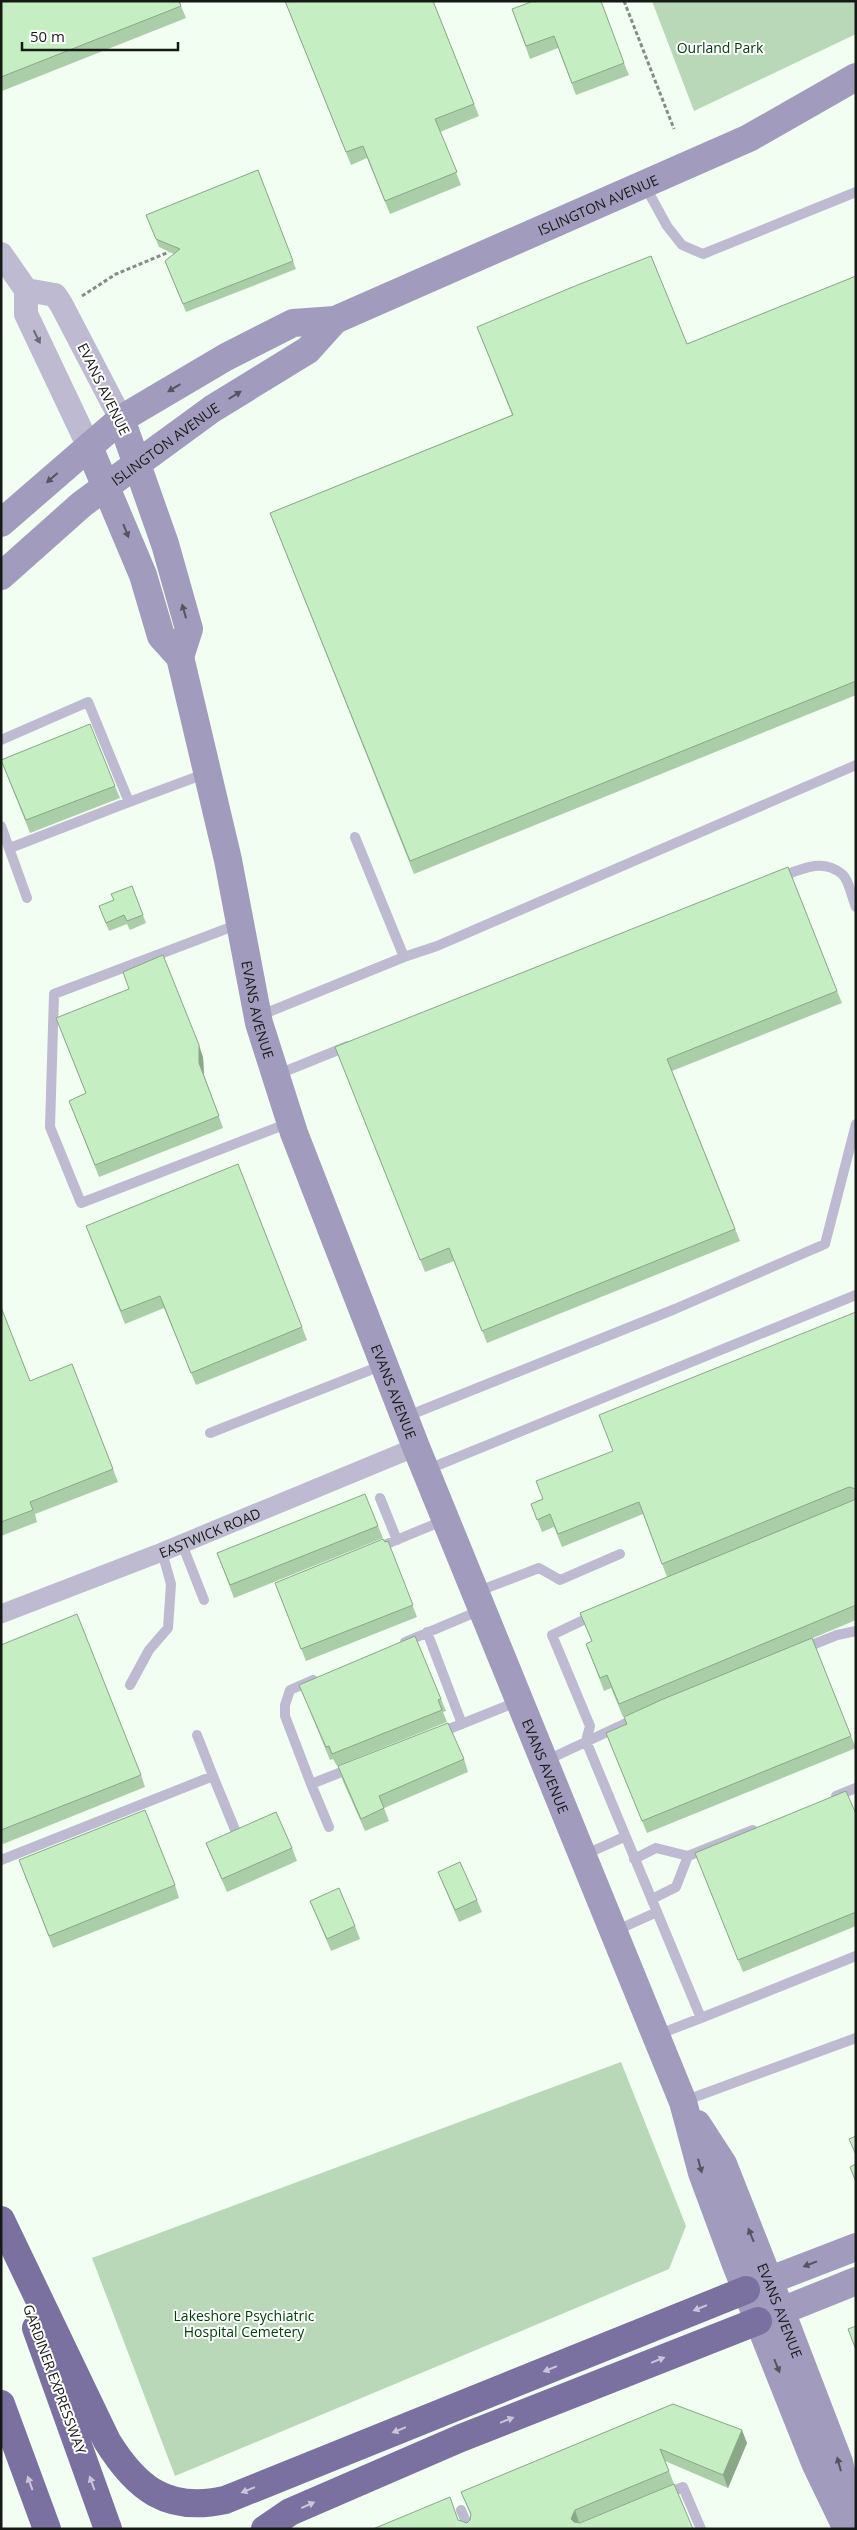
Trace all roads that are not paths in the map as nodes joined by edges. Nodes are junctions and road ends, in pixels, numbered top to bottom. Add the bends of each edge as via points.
1 (854, 84) edge
2 (644, 183) junction
3 (856, 192) edge
4 (1, 254) edge
5 (26, 290) junction
6 (335, 320) junction
7 (121, 419) junction
8 (90, 447) junction
9 (138, 462) junction
10 (107, 486) junction
11 (1, 523) edge
12 (1, 576) edge
13 (180, 657) junction
14 (1, 740) edge
15 (856, 765) edge
16 (208, 772) junction
17 (129, 802) junction
18 (1, 826) edge
19 (356, 837) dead end
20 (10, 848) junction
21 (767, 882) edge
22 (27, 898) dead end
23 (856, 907) edge
24 (240, 924) junction
25 (404, 957) junction
26 (258, 1016) junction
27 (357, 1043) edge
28 (275, 1075) junction
29 (290, 1123) junction
30 (856, 1124) edge
31 (856, 1295) edge
32 (384, 1365) junction
33 (404, 1417) junction
34 (210, 1433) dead end
35 (421, 1459) junction
36 (380, 1498) dead end
37 (446, 1520) junction
38 (397, 1540) junction
39 (182, 1544) junction
40 (162, 1552) junction
41 (369, 1552) edge
42 (620, 1554) dead end
43 (204, 1600) dead end
44 (478, 1601) junction
45 (605, 1610) edge
46 (1, 1614) edge
47 (856, 1631) edge
48 (428, 1632) junction
49 (391, 1648) edge
50 (791, 1654) edge
51 (327, 1674) edge
52 (130, 1685) dead end
53 (520, 1701) junction
54 (646, 1714) edge
55 (462, 1724) junction
56 (197, 1735) dead end
57 (427, 1738) edge
58 (586, 1741) junction
59 (545, 1761) junction
60 (365, 1763) edge
61 (213, 1776) junction
62 (311, 1784) junction
63 (856, 1788) edge
64 (829, 1799) edge
65 (767, 1824) edge
66 (328, 1826) dead end
67 (238, 1837) edge
68 (624, 1837) junction
69 (583, 1856) junction
70 (688, 1856) junction
71 (634, 1859) junction
72 (1, 1860) edge
73 (652, 1899) junction
74 (657, 1912) junction
75 (614, 1931) junction
76 (856, 1956) edge
77 (701, 2018) junction
78 (656, 2036) junction
79 (856, 2038) edge
80 (683, 2102) junction
81 (1, 2220) edge
82 (1, 2230) edge
83 (856, 2247) edge
84 (856, 2281) edge
85 (757, 2285) junction
86 (770, 2316) junction
87 (1, 2404) edge
88 (658, 2497) edge
89 (461, 2510) edge
90 (47, 2529) edge
91 (108, 2529) edge
92 (265, 2529) edge
93 (469, 2529) edge
94 (702, 2529) edge
95 (847, 2529) edge
96 (854, 2529) edge

1 - 2 main road, ISLINGTON AVENUE via 749,138
2 - 3 lane via 667,226 682,245 703,254
2 - 6 main road, ISLINGTON AVENUE
4 - 5 street
5 - 7 street, EVANS AVENUE via 55,295
5 -> 8 street, EVANS AVENUE via 26,314
6 -> 7 main road, ISLINGTON AVENUE via 293,323 226,357
9 -> 6 main road, ISLINGTON AVENUE via 212,409 308,350
7 - 8 main road, ISLINGTON AVENUE
7 - 9 main road, EVANS AVENUE
8 - 10 main road, EVANS AVENUE
8 -> 11 main road, ISLINGTON AVENUE
9 - 10 main road, ISLINGTON AVENUE
13 -> 9 main road, EVANS AVENUE via 189,630
10 - 12 main road, ISLINGTON AVENUE
10 -> 13 main road, EVANS AVENUE via 143,575 161,636
13 - 16 main road, EVANS AVENUE
14 - 17 lane via 88,702
15 - 25 lane via 438,946
16 - 17 lane
16 - 24 main road, EVANS AVENUE
17 - 20 lane
18 - 20 lane
19 - 25 lane
20 - 22 lane
21 - 23 lane via 810,865 828,866 843,875
24 - 26 main road, EVANS AVENUE
24 - 29 lane via 54,994 50,1128 81,1203
25 - 26 lane
26 - 28 main road, EVANS AVENUE
27 - 28 lane
28 - 29 main road, EVANS AVENUE
29 - 32 main road, EVANS AVENUE
30 - 33 lane via 825,1244 675,1309
31 - 35 lane
32 - 33 main road, EVANS AVENUE
32 - 34 lane
33 - 35 main road, EVANS AVENUE
35 - 37 main road, EVANS AVENUE
35 - 39 street, EASTWICK ROAD
36 - 38 lane
37 - 38 lane
37 - 44 main road, EVANS AVENUE
38 - 41 lane
39 - 40 street, EASTWICK ROAD
39 - 43 lane
40 - 46 street, EASTWICK ROAD
40 - 52 lane via 170,1584 168,1628 150,1650
42 - 44 lane via 560,1580 539,1568
44 - 48 lane
44 - 53 main road, EVANS AVENUE
45 - 58 lane via 552,1635 590,1726
47 - 50 lane via 837,1635
48 - 49 lane
48 - 55 lane
51 - 62 lane via 290,1690 285,1705 285,1716
53 - 55 lane
53 - 59 main road, EVANS AVENUE
54 - 58 lane
55 - 57 lane
56 - 61 lane
58 - 59 lane
58 - 68 lane
59 - 69 main road, EVANS AVENUE
60 - 62 lane
61 - 67 lane
61 - 72 lane
62 - 66 lane
63 - 64 lane
65 - 70 lane
68 - 69 lane
68 - 71 lane
69 - 75 main road, EVANS AVENUE
70 - 71 lane via 656,1848
70 - 73 lane via 676,1887
71 - 73 lane
73 - 74 lane
74 - 75 lane
74 - 77 lane
75 - 78 main road, EVANS AVENUE
76 - 77 lane
77 - 78 lane
78 - 80 main road, EVANS AVENUE
79 - 80 lane
80 - 85 main road, EVANS AVENUE via 702,2173
85 -> 81 highway via 224,2500 182,2503 154,2493 122,2465 107,2441
91 -> 82 highway, GARDINER EXPRESSWAY
83 -> 85 main road
84 - 86 main road
85 - 86 main road, EVANS AVENUE
92 -> 86 highway via 290,2512 461,2438
86 -> 95 main road, EVANS AVENUE via 816,2465
96 -> 86 main road, EVANS AVENUE via 839,2462
90 -> 87 highway
88 - 94 lane via 683,2486
89 - 93 lane

